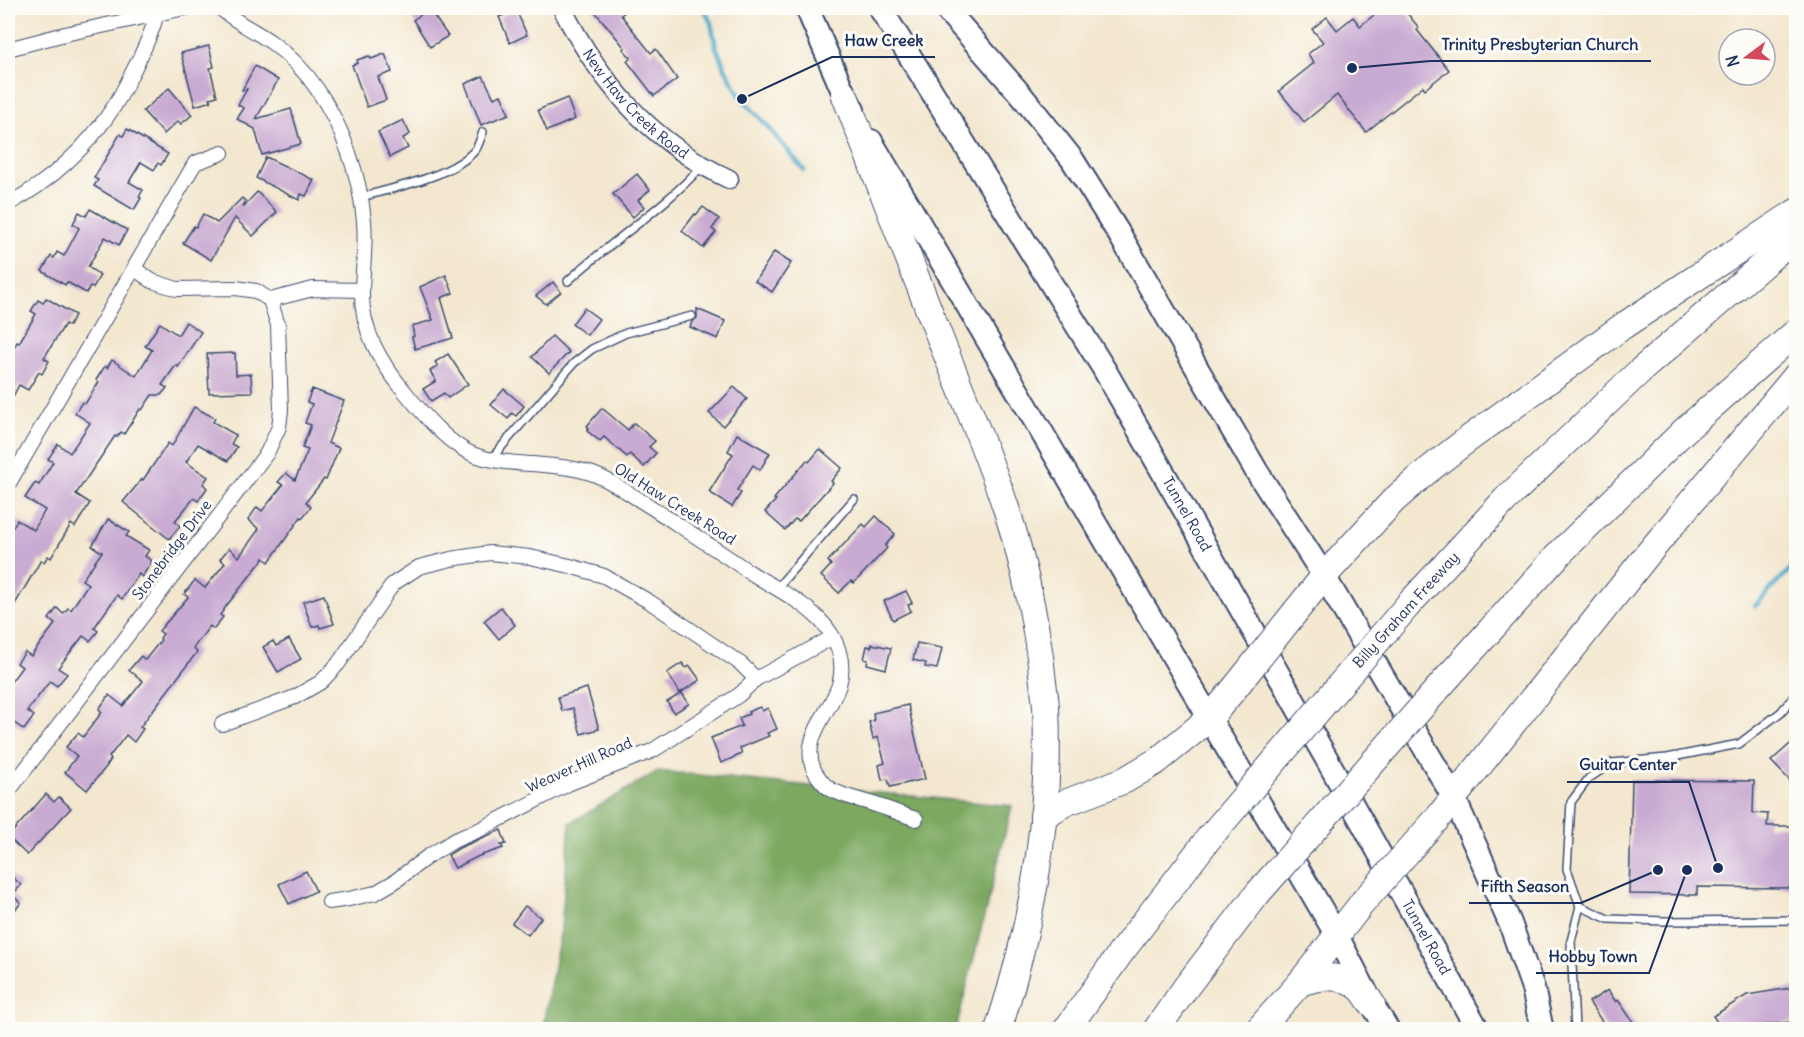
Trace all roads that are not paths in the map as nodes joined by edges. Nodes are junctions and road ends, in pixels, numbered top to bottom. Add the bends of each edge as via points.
1 (185, 8) edge
2 (220, 8) edge
3 (562, 8) edge
4 (807, 8) edge
5 (880, 8) edge
6 (945, 8) edge
7 (157, 13) junction
8 (8, 49) edge
9 (845, 96) junction
10 (483, 132) dead end
11 (222, 153) dead end
12 (702, 166) junction
13 (729, 179) dead end
14 (362, 197) junction
15 (8, 204) edge
16 (1797, 212) edge
17 (1797, 236) edge
18 (135, 269) junction
19 (568, 281) dead end
20 (362, 290) junction
21 (270, 300) junction
22 (692, 316) dead end
23 (1797, 332) edge
24 (1797, 376) edge
25 (491, 459) junction
26 (8, 485) edge
27 (854, 499) dead end
28 (1324, 576) junction
29 (776, 589) junction
30 (833, 637) junction
31 (756, 679) junction
32 (1797, 694) edge
33 (1210, 718) junction
34 (222, 724) dead end
35 (8, 792) edge
36 (1454, 798) junction
37 (1043, 816) junction
38 (916, 819) dead end
39 (329, 902) dead end
40 (1580, 906) junction
41 (1797, 920) edge
42 (1336, 934) junction
43 (1300, 982) junction
44 (1372, 1004) junction
45 (998, 1029) edge
46 (1066, 1029) edge
47 (1156, 1029) edge
48 (1258, 1029) edge
49 (1388, 1029) edge
50 (1478, 1029) edge
51 (1542, 1029) edge
52 (1575, 1029) edge

1 - 7 street
2 - 14 street, Old Haw Creek Road via 285,53 318,90 341,135
3 - 12 street, New Haw Creek Road via 588,55 636,115
4 - 9 main road
5 - 50 main road, Tunnel Road via 1104,369
6 - 28 main road via 1072,159 1257,472
7 - 8 street
7 - 15 street via 135,68 101,125 50,177
9 - 33 main road
9 - 37 highway via 986,452 1013,533 1037,637 1046,706
10 - 14 lane via 477,148 441,172
11 - 18 street via 195,164
12 - 13 street, New Haw Creek Road
12 - 19 lane
14 - 20 street, Old Haw Creek Road
16 - 28 highway via 1623,326 1462,443 1393,501
17 - 46 highway, Billy Graham Freeway, bridge via 1640,371 1506,500 1409,604 1209,837
18 - 21 street via 152,282 177,289 236,288 256,291
18 - 26 street
20 - 21 street via 313,289
20 - 25 street, Old Haw Creek Road via 365,323 371,339 406,394 457,445
21 - 35 street, Stonebridge Drive via 278,325 280,410 273,441
22 - 25 lane via 626,333 592,349 574,363
23 - 47 highway, bridge via 1684,431 1560,553 1258,893
24 - 36 highway via 1647,555
25 - 29 street, Old Haw Creek Road via 573,468 600,477
27 - 29 lane
28 - 33 highway, bridge
28 - 36 main road
29 - 30 street, Old Haw Creek Road via 817,616
30 - 31 street, Weaver Hill Road
30 - 38 street, Old Haw Creek Road via 839,650 840,674 811,749 816,774 827,787 848,797
31 - 34 street via 741,664 650,602 604,576 530,557 490,553 419,567 393,584 338,664 321,682 295,698
31 - 39 street, Weaver Hill Road via 739,695 652,751 570,783 455,840 384,888
32 - 40 lane via 1781,712 1739,744 1667,758 1612,763 1589,778 1571,802 1568,869
33 - 37 highway via 1149,766
33 - 42 main road
36 - 42 highway, bridge
36 - 51 main road via 1510,923 1533,988
37 - 45 highway via 1025,936
40 - 41 lane via 1608,918
40 - 52 lane via 1570,941
42 - 43 highway
42 - 44 main road
43 - 44 highway via 1322,976 1346,980 1360,988
43 - 48 highway
44 - 49 main road

